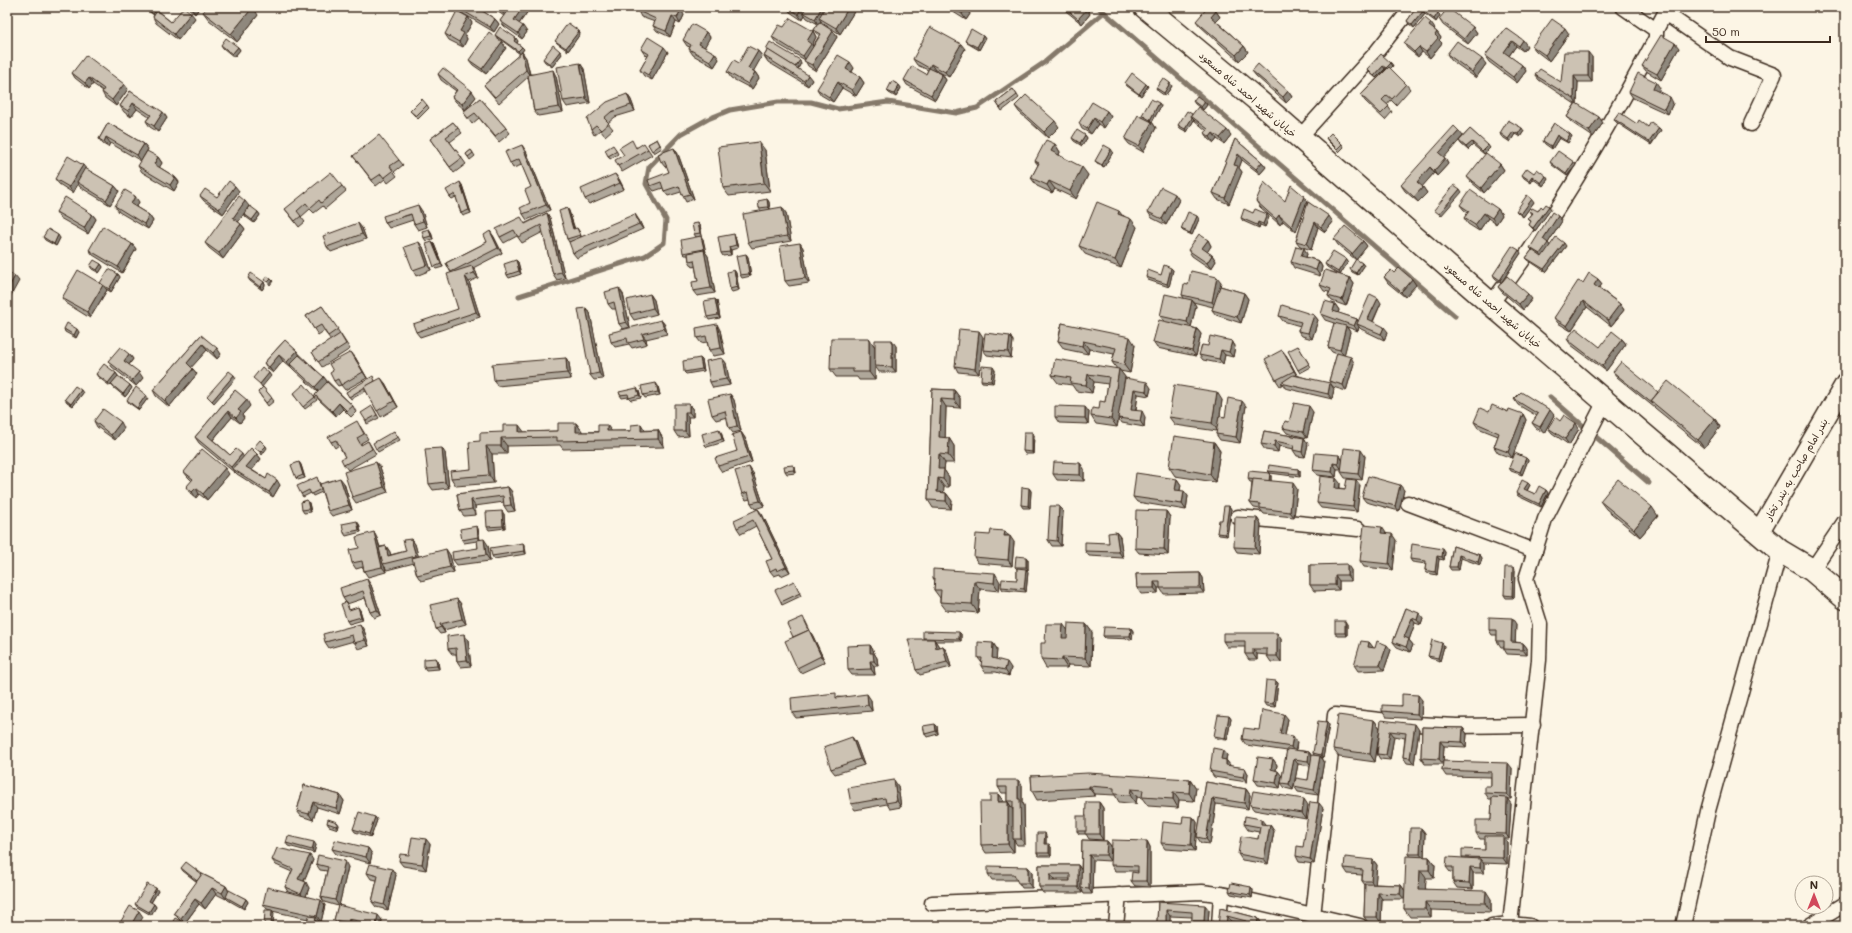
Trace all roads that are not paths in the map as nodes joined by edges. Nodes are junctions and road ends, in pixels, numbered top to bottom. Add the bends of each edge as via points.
1 (1145, 7) edge
2 (1412, 7) edge
3 (1623, 7) edge
4 (1656, 30) junction
5 (1751, 124) dead end
6 (1300, 138) junction
7 (1491, 304) junction
8 (1845, 384) edge
9 (1606, 401) junction
10 (1408, 503) dead end
11 (1236, 517) edge
12 (1845, 521) edge
13 (1358, 529) dead end
14 (1759, 532) junction
15 (1535, 551) junction
16 (1780, 551) junction
17 (1812, 570) junction
18 (1845, 598) edge
19 (1533, 724) junction
20 (1221, 894) junction
21 (1119, 895) junction
22 (932, 903) dead end
23 (1845, 904) edge
24 (1312, 916) junction
25 (1510, 924) junction
26 (1116, 926) edge
27 (1219, 926) edge
28 (1360, 926) edge
29 (1492, 926) edge
30 (1530, 926) edge
31 (1683, 926) edge
32 (1809, 926) edge

1 - 6 main road, خیابان شهید احمد شاه مسعود
2 - 6 street via 1374,55
3 - 4 street
4 - 5 street via 1665,13 1730,58 1774,76
4 - 7 street via 1656,38 1617,113 1530,250
6 - 7 main road, خیابان شهید احمد شاه مسعود
7 - 9 main road, خیابان شهید احمد شاه مسعود
8 - 14 main road, بندر امام صاحب به بندر تخار
9 - 14 main road, خیابان شهید احمد شاه مسعود
9 - 15 street via 1544,519
10 - 15 street
11 - 13 street
12 - 17 street
14 - 16 main road, خیابان شهید احمد شاه مسعود
15 - 19 street via 1526,579 1540,624
16 - 17 main road, خیابان شهید احمد شاه مسعود
16 - 31 street via 1708,811
17 - 18 main road, خیابان شهید احمد شاه مسعود
19 - 24 street via 1457,726 1336,715
19 - 25 street
20 - 21 street via 1180,892
20 - 24 street
20 - 27 street
21 - 22 street
21 - 26 street
23 - 32 street
24 - 28 street
25 - 29 street
25 - 30 street

